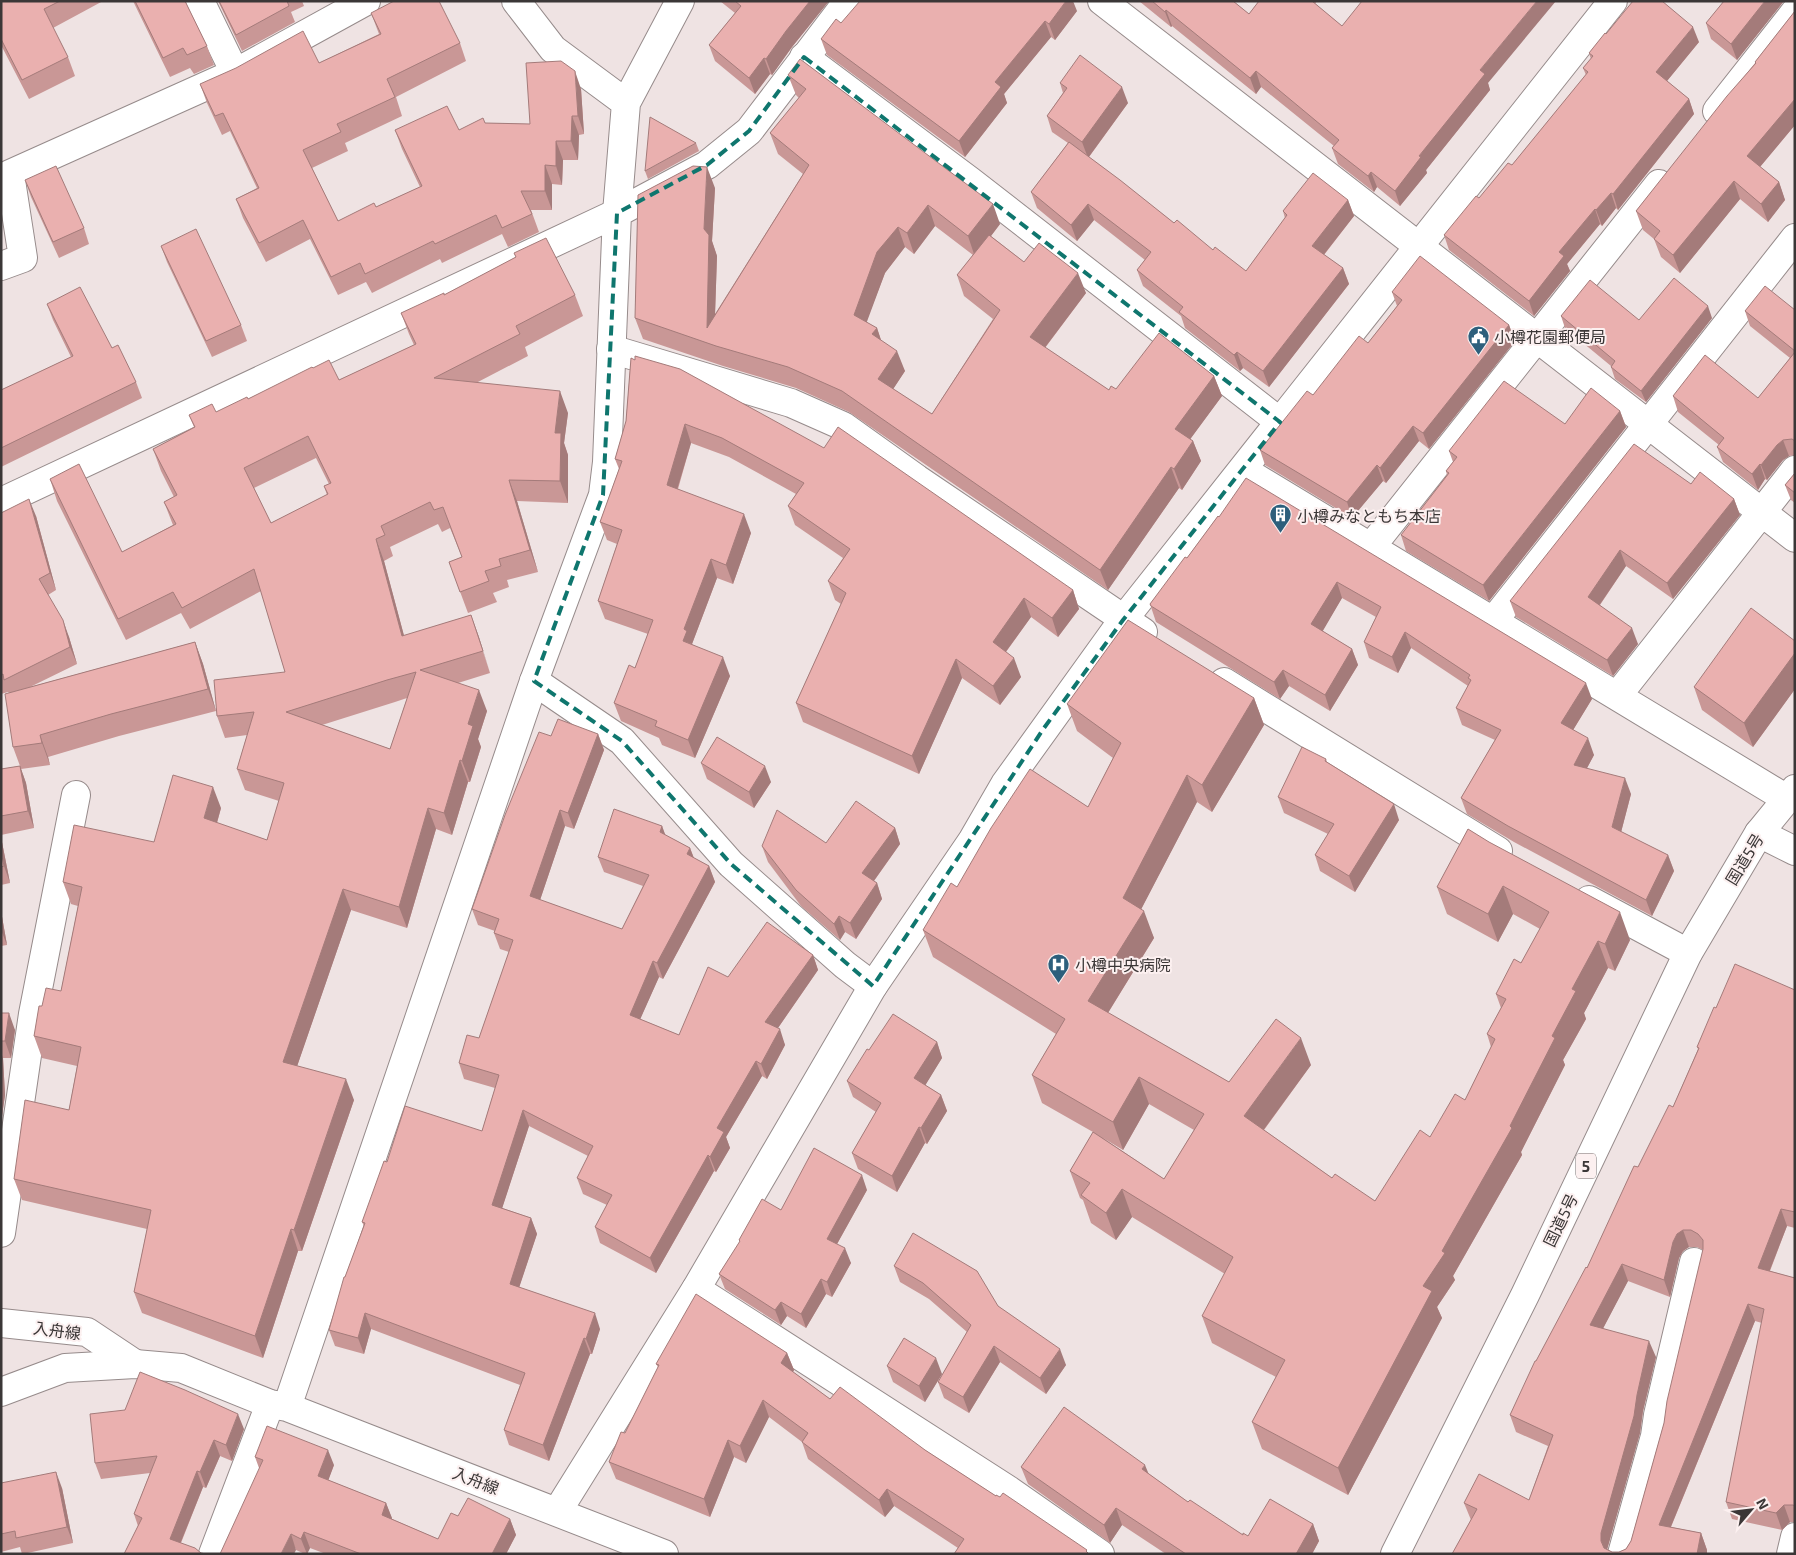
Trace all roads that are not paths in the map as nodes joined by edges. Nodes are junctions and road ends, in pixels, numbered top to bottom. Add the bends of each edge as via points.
1 (200, 1) edge
2 (366, 1) edge
3 (516, 1) edge
4 (680, 1) edge
5 (848, 1) edge
6 (1102, 1) edge
7 (1613, 1) edge
8 (1795, 12) edge
9 (804, 57) junction
10 (235, 73) junction
11 (626, 103) junction
12 (1703, 128) edge
13 (1672, 167) edge
14 (617, 213) junction
15 (1795, 238) edge
16 (1419, 247) junction
17 (1, 266) edge
18 (1537, 339) junction
19 (611, 349) junction
20 (1280, 422) junction
21 (1648, 424) junction
22 (1243, 470) junction
23 (1795, 470) edge
24 (1, 502) edge
25 (1761, 512) junction
26 (1795, 538) edge
27 (1371, 547) junction
28 (1123, 620) junction
29 (1494, 620) junction
30 (1164, 645) edge
31 (1206, 671) edge
32 (534, 681) junction
33 (1617, 696) junction
34 (1791, 794) edge
35 (76, 795) dead end
36 (1759, 833) junction
37 (1795, 851) edge
38 (1523, 865) edge
39 (1566, 888) edge
40 (1688, 953) junction
41 (873, 986) junction
42 (1, 1233) edge
43 (1694, 1262) dead end
44 (696, 1289) junction
45 (1, 1323) edge
46 (135, 1364) junction
47 (1, 1392) edge
48 (278, 1405) junction
49 (557, 1512) junction
50 (1795, 1537) edge
51 (212, 1554) edge
52 (664, 1554) edge
53 (1100, 1554) edge
54 (1396, 1554) edge
55 (1622, 1554) edge
56 (1791, 1554) edge

1 - 10 main road
2 - 10 main road
3 - 11 main road via 552,49
4 - 11 main road
5 - 9 main road
6 - 16 main road
7 - 16 main road
8 - 12 main road
9 - 14 main road via 749,131 707,165
9 - 20 main road via 970,181
10 - 17 main road via 10,174 23,258
11 - 14 main road
13 - 18 main road
14 - 19 main road
14 - 24 main road
15 - 21 main road
16 - 18 main road
16 - 20 main road
18 - 21 main road
18 - 27 main road
19 - 28 main road via 791,403 843,426
19 - 32 main road via 603,495
20 - 22 main road
21 - 25 main road
21 - 29 main road
22 - 27 main road
22 - 28 main road
23 - 25 main road
25 - 26 main road
25 - 33 main road
27 - 29 main road
28 - 30 main road
28 - 41 main road via 1004,784 972,841
29 - 33 main road
31 - 38 main road
32 - 41 main road via 622,741 730,864
32 - 48 main road
33 - 34 main road
34 - 36 main road, 国道5号 / 5
35 - 42 main road via 33,1014
36 - 37 main road
36 - 40 main road, 国道5号 / 5
39 - 40 main road
40 - 54 main road, 国道5号 / 5 via 1525,1295
41 - 44 main road
43 - 55 main road via 1655,1436
44 - 49 main road
44 - 53 main road via 998,1484
45 - 46 main road, 入舟線 via 87,1332
46 - 47 main road, 入舟線 via 65,1368
46 - 48 main road, 入舟線 via 181,1368
48 - 49 main road, 入舟線
48 - 51 main road
49 - 52 main road, 入舟線
50 - 56 main road

